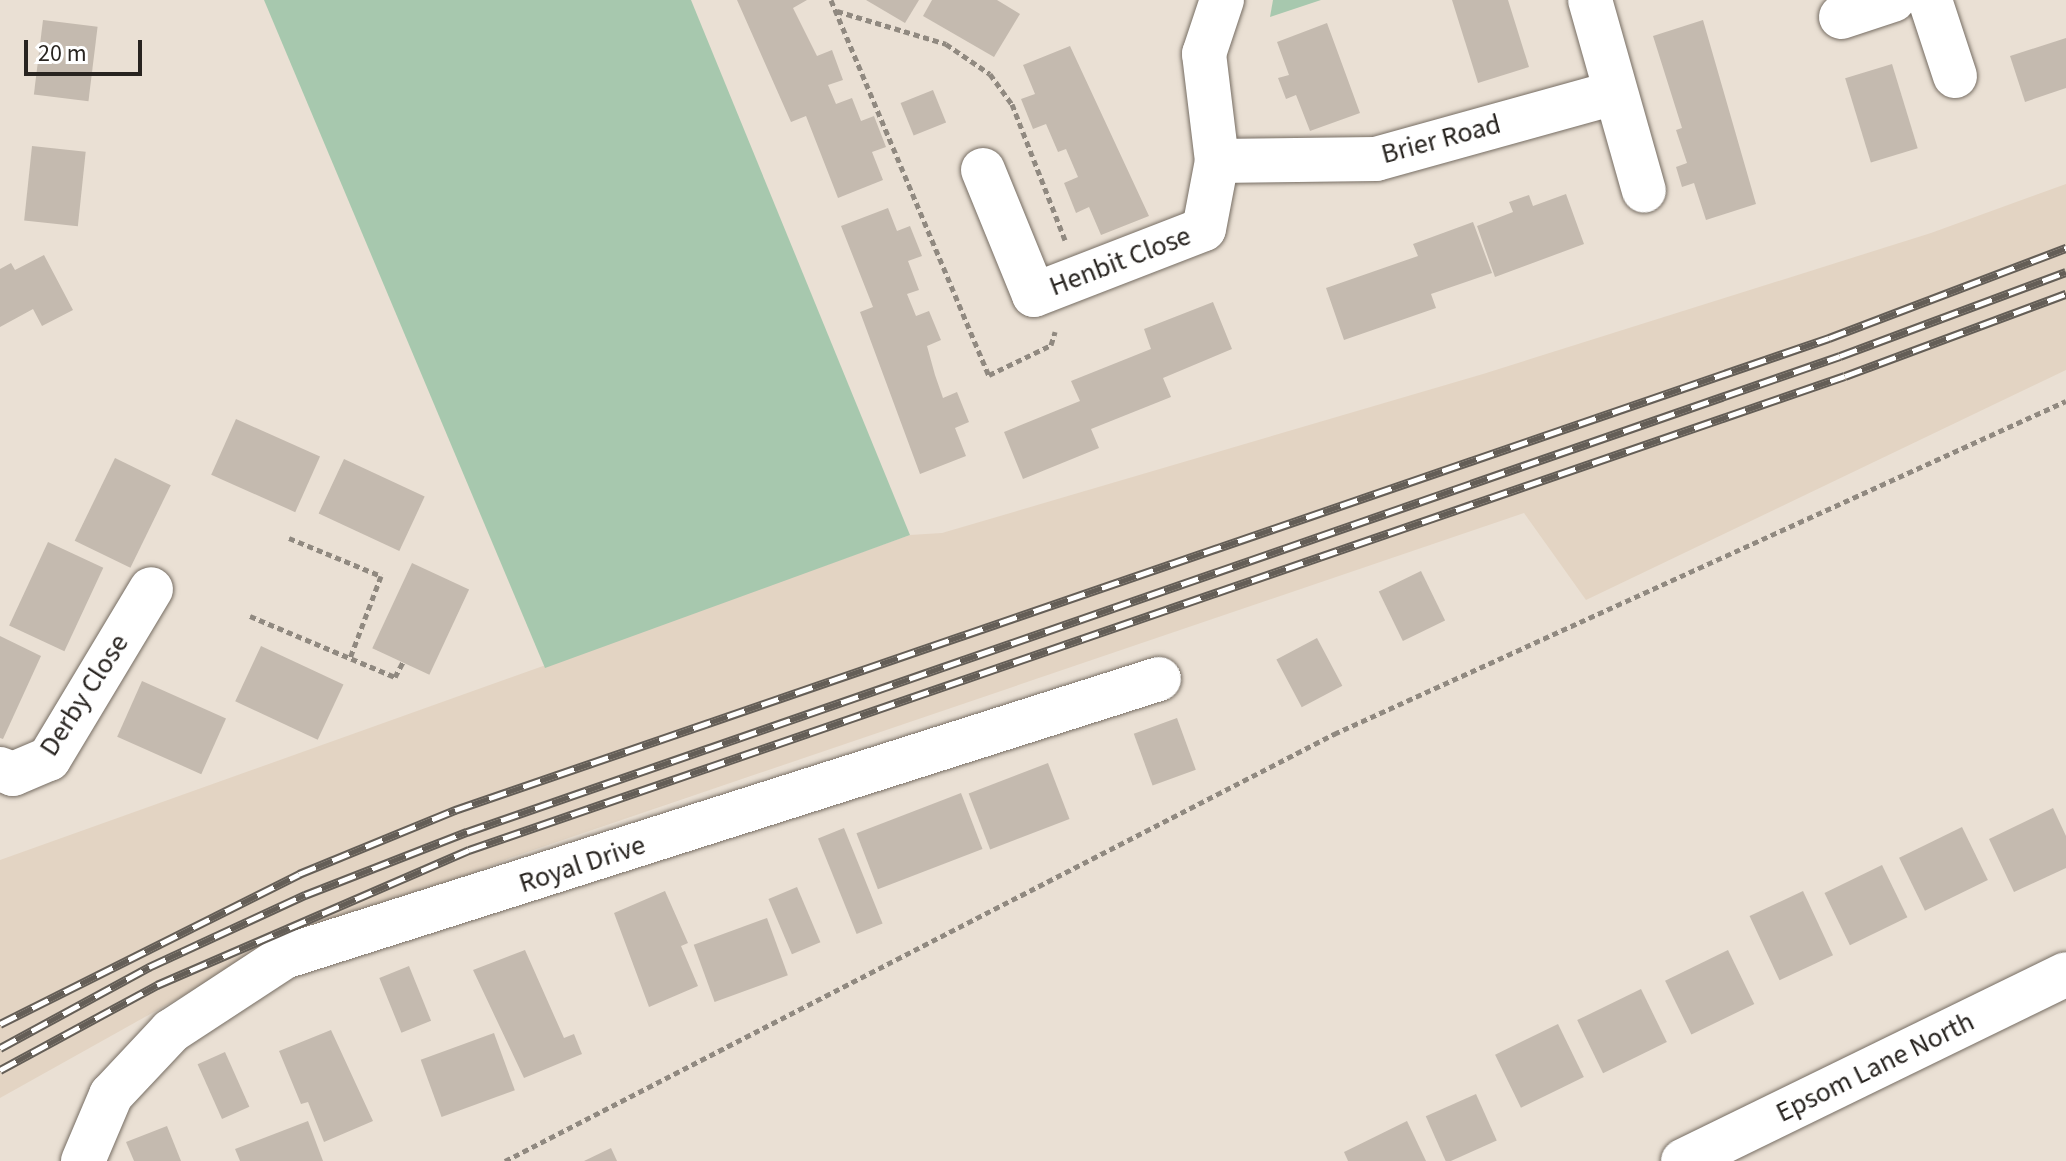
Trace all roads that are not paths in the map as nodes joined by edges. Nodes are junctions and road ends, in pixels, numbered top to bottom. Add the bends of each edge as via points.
1 (1201, 0) edge
2 (1220, 0) edge
3 (1590, 0) edge
4 (1893, 0) edge
5 (1930, 0) edge
6 (1841, 17) dead end
7 (1955, 76) dead end
8 (1614, 93) junction
9 (1217, 161) junction
10 (983, 170) dead end
11 (1644, 191) dead end
12 (151, 589) dead end
13 (1159, 679) dead end
14 (0, 769) edge
15 (2066, 974) edge
16 (83, 1161) edge
17 (1683, 1161) edge

1 - 2 street
2 - 9 street, Henbit Close via 1204,54
3 - 8 street
4 - 6 street
5 - 7 street
8 - 9 street, Brier Road via 1376,159
8 - 11 street
9 - 10 street, Henbit Close via 1204,229 1034,295
12 - 14 street, Derby Close via 49,759 13,774
13 - 16 street, Royal Drive via 284,957 171,1031 111,1095
15 - 17 street, Epsom Lane North

